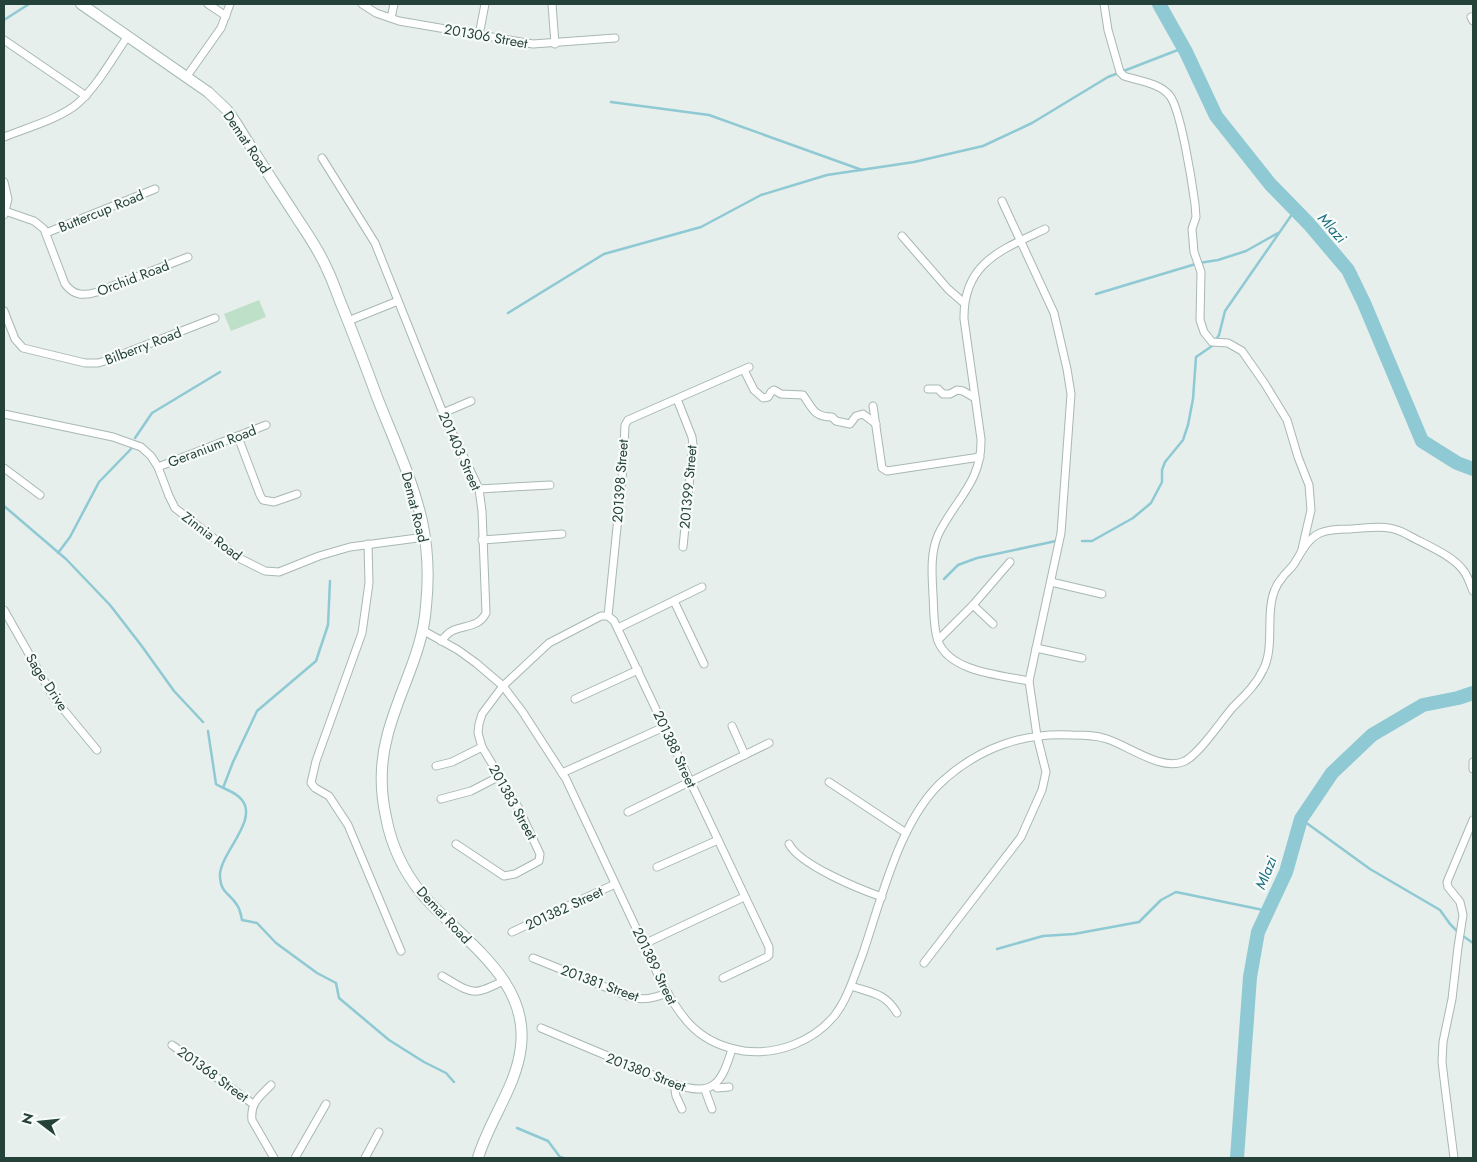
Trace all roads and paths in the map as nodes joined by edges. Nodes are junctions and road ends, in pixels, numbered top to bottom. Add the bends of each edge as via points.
1 (81, 4) edge
2 (208, 4) edge
3 (230, 4) edge
4 (362, 4) edge
5 (394, 4) edge
6 (485, 4) edge
7 (552, 4) edge
8 (1104, 4) edge
9 (226, 16) junction
10 (391, 18) junction
11 (480, 35) junction
12 (128, 36) junction
13 (615, 38) dead end
14 (4, 40) edge
15 (555, 44) junction
16 (187, 76) junction
17 (86, 96) junction
18 (4, 137) edge
19 (322, 158) dead end
20 (4, 182) edge
21 (155, 189) dead end
22 (1002, 201) dead end
23 (4, 213) edge
24 (1045, 229) dead end
25 (46, 233) junction
26 (902, 236) dead end
27 (1019, 242) junction
28 (188, 257) dead end
29 (398, 300) junction
30 (964, 303) junction
31 (4, 311) edge
32 (215, 318) dead end
33 (348, 321) junction
34 (928, 389) dead end
35 (975, 398) junction
36 (677, 399) junction
37 (471, 401) dead end
38 (873, 406) dead end
39 (443, 413) junction
40 (4, 414) edge
41 (876, 424) junction
42 (266, 425) dead end
43 (238, 437) junction
44 (980, 457) junction
45 (158, 467) junction
46 (4, 468) edge
47 (550, 484) dead end
48 (479, 489) junction
49 (296, 494) dead end
50 (40, 495) dead end
51 (562, 534) dead end
52 (424, 537) junction
53 (482, 540) junction
54 (368, 544) junction
55 (683, 547) dead end
56 (1302, 549) junction
57 (1010, 562) dead end
58 (1051, 582) junction
59 (702, 587) dead end
60 (1473, 591) edge
61 (1102, 594) dead end
62 (674, 601) junction
63 (973, 606) junction
64 (4, 610) edge
65 (608, 616) junction
66 (994, 624) dead end
67 (618, 628) junction
68 (424, 631) junction
69 (938, 640) junction
70 (441, 641) junction
71 (1036, 648) junction
72 (1082, 658) dead end
73 (704, 664) dead end
74 (638, 670) junction
75 (1029, 681) junction
76 (503, 686) junction
77 (576, 699) dead end
78 (732, 726) dead end
79 (664, 727) junction
80 (1037, 736) junction
81 (769, 743) dead end
82 (482, 748) junction
83 (97, 750) dead end
84 (745, 755) junction
85 (1473, 762) edge
86 (436, 766) dead end
87 (1473, 769) edge
88 (562, 773) junction
89 (500, 776) junction
90 (829, 782) dead end
91 (690, 783) junction
92 (440, 799) dead end
93 (628, 812) dead end
94 (1473, 820) edge
95 (906, 833) junction
96 (718, 840) junction
97 (456, 844) dead end
98 (789, 844) dead end
99 (657, 867) dead end
100 (615, 884) junction
101 (744, 897) junction
102 (882, 897) junction
103 (512, 932) dead end
104 (644, 944) junction
105 (401, 951) dead end
106 (533, 958) dead end
107 (924, 963) dead end
108 (442, 976) dead end
109 (723, 978) dead end
110 (505, 980) junction
111 (851, 986) junction
112 (668, 993) junction
113 (897, 1013) dead end
114 (542, 1028) dead end
115 (172, 1045) dead end
116 (732, 1049) junction
117 (674, 1084) junction
118 (715, 1084) junction
119 (270, 1085) dead end
120 (729, 1086) dead end
121 (705, 1090) junction
122 (253, 1104) junction
123 (326, 1104) dead end
124 (682, 1109) dead end
125 (712, 1109) dead end
126 (379, 1132) dead end
127 (274, 1158) edge
128 (295, 1158) edge
129 (364, 1158) edge
130 (478, 1158) edge
131 (1454, 1158) edge

1 - 12 street, Demat Road
2 - 9 street
3 - 9 street
4 - 10 street, 201306 Street
5 - 10 street
6 - 11 street
7 - 15 street
8 - 56 street via 1120,72 1159,87 1170,96 1177,112 1195,204 1196,217 1192,229 1194,252 1201,272 1200,320 1212,342 1228,343 1242,351 1287,420 1309,485 1311,510
9 - 16 street
10 - 11 street, 201306 Street
11 - 15 street, 201306 Street via 533,44
12 - 16 street, Demat Road
12 - 17 street
13 - 15 street, 201306 Street
14 - 17 street
16 - 33 street, Demat Road via 216,99 236,123 320,255
17 - 18 street via 70,109
19 - 29 street, 201403 Street via 369,231
20 - 23 street via 7,195
21 - 25 street, Buttercup Road
22 - 27 street
23 - 25 street via 34,221
24 - 27 street
25 - 28 street, Orchid Road via 66,284 82,295
26 - 30 street
27 - 30 street via 981,267 971,282
27 - 58 street via 1054,313 1071,394 1061,533
29 - 33 street
29 - 39 street, 201403 Street
30 - 35 street
31 - 32 street, Bilberry Road via 15,339 23,348 92,363 105,361
33 - 52 street, Demat Road via 410,480
34 - 35 street via 938,389 943,394 957,390
35 - 44 street via 981,439
36 - 41 street, 201398 Street via 747,368 754,390 762,398 774,390 781,394 803,395 809,407 824,417 850,424 856,416 863,414
36 - 55 street, 201399 Street via 693,445
36 - 65 street, 201398 Street via 628,420 624,425 623,468
37 - 39 street
38 - 41 street
39 - 48 street, 201403 Street
40 - 45 street, Zinnia Road via 137,445
41 - 44 street via 884,470
42 - 43 street, Geranium Road
43 - 45 street, Geranium Road
43 - 49 street via 263,500 274,502
44 - 69 street via 974,477 935,545 932,568
45 - 54 street, Zinnia Road via 176,508 239,558 260,570 279,572 333,552
46 - 50 street
47 - 48 street
48 - 53 street, 201403 Street
51 - 53 street
52 - 54 street, Zinnia Road
52 - 68 street, Demat Road via 428,579
53 - 70 street, 201403 Street via 486,614 481,622 454,630
54 - 105 street via 369,583 362,633 311,783 329,796 348,825
56 - 60 street via 1322,532 1377,526 1393,528 1459,565
56 - 80 street, 201389 Street via 1275,590 1264,670 1196,753 1185,761 1157,761 1095,736
57 - 63 street
58 - 61 street
58 - 71 street
59 - 62 street
62 - 67 street
62 - 73 street
63 - 66 street
63 - 69 street
64 - 83 street, Sage Drive via 54,698
65 - 67 street, 201388 Street
65 - 76 street via 601,616 549,643
67 - 74 street, 201388 Street
68 - 70 street, 201389 Street
68 - 110 street, Demat Road via 387,738 381,775 386,820 393,844 416,885
69 - 75 street via 947,655 961,665
70 - 76 street, 201389 Street via 467,656
71 - 72 street
71 - 75 street
74 - 77 street
74 - 79 street, 201388 Street
75 - 80 street
76 - 82 street, 201383 Street via 482,714 478,733
76 - 88 street, 201389 Street
78 - 84 street
79 - 88 street
79 - 91 street, 201388 Street
80 - 95 street, 201389 Street via 1003,744 958,768 921,805
80 - 107 street via 1046,772 1042,790 1024,831
81 - 84 street
82 - 86 street
82 - 89 street, 201383 Street
84 - 91 street
85 - 87 street
88 - 100 street, 201389 Street
89 - 92 street via 471,791
89 - 97 street, 201383 Street via 529,830 540,854 539,861 504,876
90 - 95 street
91 - 93 street
91 - 96 street, 201388 Street
94 - 131 street via 1447,882 1464,915 1442,1062
95 - 102 street, 201389 Street
96 - 99 street
96 - 101 street, 201388 Street
98 - 102 street via 795,854 844,882
100 - 103 street, 201382 Street
100 - 104 street, 201389 Street
101 - 104 street
101 - 109 street, 201388 Street via 769,947 769,955
102 - 111 street, 201389 Street
104 - 112 street, 201389 Street
106 - 112 street, 201381 Street via 641,1000
108 - 110 street via 474,992
110 - 130 street, Demat Road via 516,1000 521,1051
111 - 113 street via 882,996
111 - 116 street, 201389 Street via 836,1014 807,1039 792,1046 762,1052
112 - 116 street, 201389 Street via 679,1013 696,1031 716,1044
114 - 117 street, 201380 Street
115 - 122 street, 201368 Street
116 - 118 street, 201380 Street via 722,1076
117 - 121 street, 201380 Street
117 - 124 street
118 - 120 street via 717,1088
118 - 121 street, 201380 Street
119 - 122 street
121 - 125 street
122 - 127 street via 252,1120
123 - 128 street
126 - 129 street

